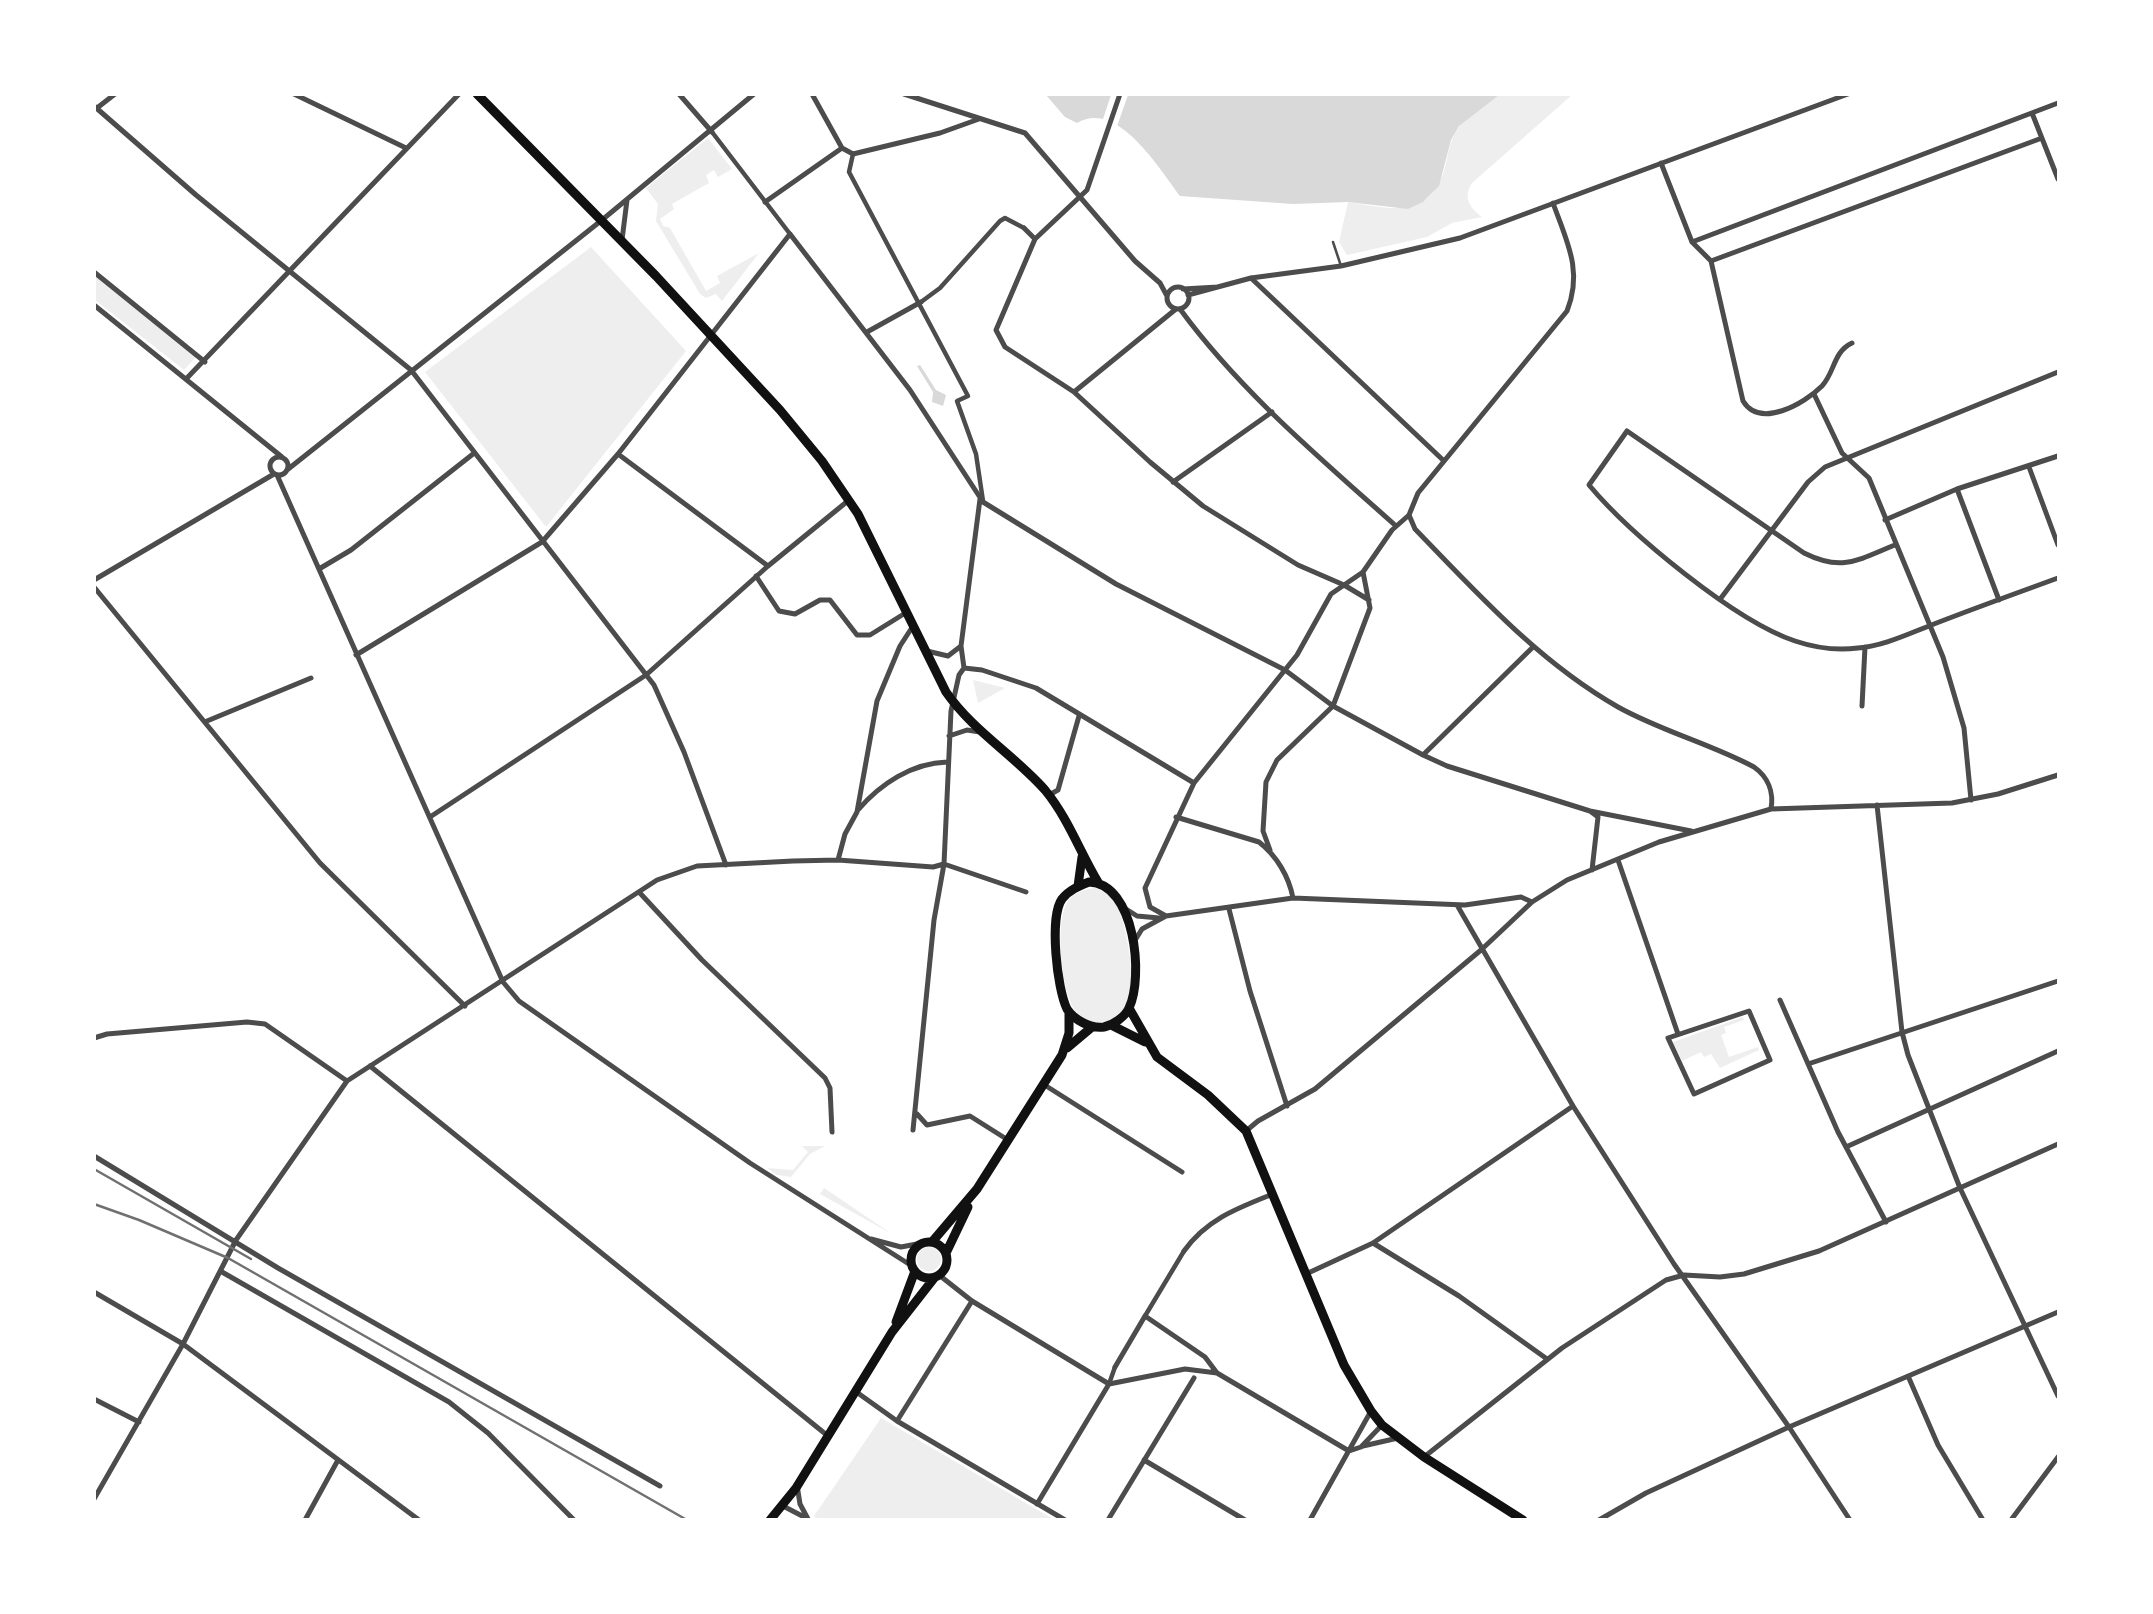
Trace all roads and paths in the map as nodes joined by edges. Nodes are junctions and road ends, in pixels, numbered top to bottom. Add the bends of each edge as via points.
1 (115, 94) edge
2 (294, 94) edge
3 (459, 94) edge
4 (477, 94) edge
5 (679, 94) edge
6 (754, 94) edge
7 (812, 94) edge
8 (904, 94) edge
9 (1120, 94) edge
10 (1847, 94) edge
11 (2059, 103) edge
12 (96, 107) edge
13 (2032, 113) junction
14 (979, 119) junction
15 (712, 132) junction
16 (2042, 138) junction
17 (406, 148) junction
18 (842, 148) junction
19 (853, 154) junction
20 (1661, 163) junction
21 (2059, 179) edge
22 (1081, 198) junction
23 (627, 200) junction
24 (765, 202) junction
25 (1553, 203) junction
26 (602, 220) junction
27 (1024, 228) joint
28 (790, 234) junction
29 (1035, 239) junction
30 (622, 240) junction
31 (1692, 242) junction
32 (1333, 243) dead end
33 (1711, 261) junction
34 (1341, 266) junction
35 (289, 270) junction
36 (94, 272) edge
37 (1251, 278) junction
38 (1160, 283) junction
39 (1224, 287) junction
40 (1173, 288) junction
41 (1183, 289) junction
42 (1188, 295) junction
43 (1167, 296) junction
44 (921, 302) junction
45 (94, 305) edge
46 (1178, 309) junction
47 (867, 332) junction
48 (710, 334) junction
49 (1852, 343) dead end
50 (205, 362) junction
51 (411, 370) junction
52 (2059, 372) edge
53 (187, 378) junction
54 (1074, 392) junction
55 (1814, 394) junction
56 (1272, 412) junction
57 (309, 449) junction
58 (273, 450) junction
59 (473, 454) junction
60 (618, 454) junction
61 (2059, 456) edge
62 (1847, 457) junction
63 (283, 458) junction
64 (1444, 461) junction
65 (270, 465) junction
66 (2029, 467) junction
67 (287, 471) junction
68 (276, 475) junction
69 (262, 482) junction
70 (1173, 482) junction
71 (284, 485) junction
72 (1957, 489) junction
73 (849, 500) junction
74 (982, 500) junction
75 (1409, 514) junction
76 (1885, 520) junction
77 (1396, 526) junction
78 (1772, 531) junction
79 (542, 542) junction
80 (1895, 545) junction
81 (2059, 545) edge
82 (768, 566) junction
83 (319, 569) junction
84 (1363, 572) junction
85 (756, 576) junction
86 (2059, 578) edge
87 (94, 580) edge
88 (1344, 585) junction
89 (94, 587) edge
90 (1721, 598) junction
91 (1369, 600) junction
92 (1999, 600) junction
93 (906, 612) junction
94 (1929, 625) junction
95 (913, 626) junction
96 (961, 646) junction
97 (1533, 647) junction
98 (1865, 647) junction
99 (926, 651) junction
100 (356, 655) junction
101 (964, 668) junction
102 (1285, 670) junction
103 (646, 675) junction
104 (311, 678) dead end
105 (953, 702) junction
106 (1333, 705) junction
107 (1862, 706) dead end
108 (1079, 716) junction
109 (206, 721) junction
110 (980, 732) junction
111 (950, 736) junction
112 (1423, 755) junction
113 (947, 762) junction
114 (2059, 775) edge
115 (1194, 783) junction
116 (1048, 795) junction
117 (1971, 800) junction
118 (1877, 805) junction
119 (1771, 809) junction
120 (1590, 811) junction
121 (857, 812) junction
122 (430, 817) junction
123 (1176, 817) junction
124 (1691, 831) junction
125 (1270, 850) junction
126 (1082, 855) junction
127 (838, 860) junction
128 (1618, 860) junction
129 (944, 864) junction
130 (726, 865) junction
131 (1592, 870) junction
132 (1098, 883) junction
133 (1077, 886) junction
134 (639, 892) junction
135 (1026, 892) dead end
136 (1293, 898) junction
137 (1532, 902) junction
138 (1457, 905) junction
139 (1124, 908) junction
140 (1229, 908) junction
141 (1163, 917) junction
142 (1133, 945) junction
143 (1481, 950) junction
144 (2059, 981) edge
145 (502, 982) junction
146 (1780, 1000) dead end
147 (465, 1006) junction
148 (1129, 1008) junction
149 (1069, 1012) junction
150 (1111, 1025) junction
151 (1092, 1027) junction
152 (1902, 1032) junction
153 (1678, 1034) junction
154 (94, 1038) edge
155 (1146, 1043) junction
156 (1066, 1049) junction
157 (2059, 1051) edge
158 (1808, 1064) junction
159 (370, 1066) junction
160 (347, 1081) junction
161 (1043, 1083) junction
162 (1287, 1106) junction
163 (1573, 1106) junction
164 (1930, 1112) junction
165 (916, 1114) junction
166 (913, 1130) dead end
167 (1246, 1131) junction
168 (832, 1132) dead end
169 (1008, 1140) junction
170 (2059, 1144) edge
171 (1846, 1147) junction
172 (94, 1156) edge
173 (1182, 1172) dead end
174 (1960, 1188) junction
175 (977, 1189) junction
176 (1273, 1194) junction
177 (1886, 1222) junction
178 (861, 1236) junction
179 (236, 1240) junction
180 (927, 1242) junction
181 (1373, 1243) junction
182 (1184, 1251) joint
183 (946, 1253) junction
184 (913, 1268) junction
185 (222, 1272) junction
186 (1306, 1274) junction
187 (1684, 1275) junction
188 (937, 1276) junction
189 (94, 1292) edge
190 (972, 1301) junction
191 (2059, 1312) edge
192 (1145, 1316) junction
193 (2025, 1326) junction
194 (892, 1332) junction
195 (183, 1344) junction
196 (1547, 1360) junction
197 (1115, 1367) joint
198 (1217, 1373) junction
199 (1908, 1376) junction
200 (1194, 1378) dead end
201 (1109, 1384) junction
202 (855, 1391) junction
203 (2059, 1396) edge
204 (94, 1399) edge
205 (1371, 1411) junction
206 (897, 1421) junction
207 (139, 1422) junction
208 (1382, 1425) junction
209 (1789, 1427) junction
210 (828, 1436) junction
211 (1399, 1438) junction
212 (1361, 1447) junction
213 (1349, 1451) junction
214 (1424, 1457) junction
215 (2059, 1457) edge
216 (338, 1460) junction
217 (1143, 1460) junction
218 (797, 1485) junction
219 (660, 1486) dead end
220 (94, 1499) edge
221 (1037, 1504) junction
222 (783, 1506) junction
223 (808, 1519) edge
224 (305, 1520) edge
225 (419, 1520) edge
226 (574, 1520) edge
227 (771, 1520) edge
228 (1065, 1520) edge
229 (1108, 1520) edge
230 (1245, 1520) edge
231 (1310, 1520) edge
232 (1523, 1520) edge
233 (1599, 1520) edge
234 (1850, 1520) edge
235 (1983, 1520) edge
236 (2011, 1520) edge

1 - 12 street
2 - 17 street
3 - 17 street
4 - 26 main road
5 - 15 street
6 - 15 street
7 - 18 street
8 - 14 street
9 - 22 street
10 - 20 street
11 - 13 street
12 - 35 street
13 - 16 street
13 - 31 street
14 - 19 street
14 - 22 street via 1021,130
15 - 23 street
15 - 24 street
16 - 21 street
16 - 33 street
17 - 35 street
18 - 19 street
18 - 24 street
19 - 44 street via 849,172
20 - 25 street
20 - 31 street
22 - 29 street
22 - 38 street
23 - 26 street
23 - 30 street
24 - 28 street
25 - 34 street via 1451,241
25 - 64 street via 1575,267 1576,284 1567,311
26 - 30 main road
26 - 51 street
27 - 29 street
27 - 44 street via 1005,218 1000,221 940,288
28 - 47 street
28 - 48 street
29 - 54 street via 996,330 1005,346
30 - 48 main road
31 - 33 street
32 - 34 lane
33 - 55 street via 1749,411 1776,413
34 - 37 street
35 - 50 street
35 - 51 street
36 - 50 street
37 - 39 street
37 - 64 street
38 - 40 street
38 - 43 street
39 - 41 street
39 - 42 street
40 - 41 street
40 - 43 street
41 - 42 street
42 - 46 street via 1187,304
43 - 46 street via 1169,304
44 - 47 street
44 - 74 street via 968,396 957,401 976,454
45 - 53 street
46 - 54 street
46 - 56 street
47 - 74 street
48 - 60 street
48 - 73 main road via 780,410
49 - 55 street via 1841,348 1825,383
50 - 53 street
51 - 57 street
51 - 59 street
52 - 62 street
53 - 58 street
54 - 70 street
55 - 62 street via 1832,438
56 - 70 street
56 - 77 street
57 - 63 street
57 - 67 street
58 - 63 street
58 - 65 street
59 - 79 street
59 - 83 street via 351,550
60 - 79 street
60 - 82 street
61 - 66 street
62 - 76 street via 1869,478
62 - 78 street via 1808,482
63 - 65 street via 276,457
63 - 67 street
64 - 75 street via 1411,503
65 - 68 street
65 - 69 street
66 - 72 street
66 - 81 street
67 - 68 street
67 - 71 street
68 - 69 street
68 - 71 street
69 - 87 street
70 - 88 street via 1248,536
71 - 83 street
72 - 76 street
72 - 92 street
73 - 82 street
73 - 93 main road
74 - 96 street
74 - 102 street via 1116,584
75 - 77 street
75 - 97 street via 1415,528
76 - 80 street
77 - 84 street
78 - 80 street via 1804,553 1839,565
78 - 90 street
78 - 90 street via 1627,431 1589,485 1614,514
79 - 100 street
79 - 103 street
80 - 94 street
82 - 85 street
83 - 100 street
84 - 88 street
84 - 91 street
85 - 93 street via 779,611 795,614 820,600 830,600 857,635 870,635
85 - 103 street
86 - 92 street
88 - 91 street
88 - 102 street via 1331,594
89 - 109 street
90 - 98 street via 1794,641 1827,650
91 - 106 street via 1367,618
92 - 94 street
93 - 95 main road
94 - 98 street
94 - 117 street via 1958,705
95 - 99 main road
95 - 121 street via 877,701
96 - 99 street via 948,656
96 - 101 street
97 - 112 street
97 - 119 street via 1619,707 1754,767 1766,779 1773,799
98 - 107 street
99 - 105 main road
100 - 122 street
101 - 105 street
101 - 108 street via 1036,688
102 - 106 street
102 - 115 street
103 - 122 street
103 - 130 street via 663,702
104 - 109 street
105 - 110 main road
105 - 111 street
106 - 112 street
106 - 125 street via 1269,773 1262,821
108 - 115 street
108 - 116 street via 1058,790
109 - 147 street via 320,863
110 - 111 street via 967,730
110 - 116 main road
111 - 113 street
112 - 120 street
113 - 121 street via 924,765 897,778 871,795
113 - 129 street
114 - 117 street
115 - 123 street
116 - 126 main road
117 - 118 street
118 - 119 street
118 - 152 street
119 - 124 street
120 - 124 street
120 - 131 street via 1598,817
121 - 127 street
122 - 145 street
123 - 125 street via 1247,837
123 - 141 street via 1146,888 1150,906
124 - 128 street
125 - 136 street via 1290,883
126 - 132 main road
126 - 133 main road
127 - 129 street
127 - 130 street
128 - 131 street
128 - 153 street
129 - 135 street
129 - 165 street via 934,920
130 - 134 street via 697,866 657,880
131 - 137 street
132 - 133 main road
132 - 139 main road via 1113,891
133 - 149 main road via 1061,901 1056,930 1057,968
134 - 145 street
134 - 168 street via 702,960 825,1078 830,1088
136 - 138 street
136 - 140 street
137 - 138 street via 1521,897
137 - 143 street
138 - 143 street
139 - 141 street via 1137,916
139 - 142 main road
140 - 141 street
140 - 162 street
141 - 142 street via 1142,929
142 - 148 main road
143 - 162 street via 1315,1089
143 - 163 street
144 - 152 street
145 - 147 street
145 - 178 street via 519,1001
146 - 158 street
147 - 159 street
148 - 150 main road
148 - 155 main road
149 - 151 main road
149 - 156 main road
150 - 151 main road
150 - 155 main road
151 - 156 main road
152 - 158 street
152 - 164 street
153 - 153 street via 1668,1038 1694,1094 1770,1060 1749,1010
154 - 160 street via 184,1027 265,1024
155 - 167 main road
156 - 161 main road
157 - 164 street
158 - 171 street
159 - 160 street
159 - 210 street
160 - 179 street
161 - 169 main road
161 - 173 street
162 - 167 street
163 - 181 street
163 - 187 street
164 - 171 street
164 - 174 street
165 - 166 street
165 - 169 street via 927,1125 970,1116
167 - 176 main road
169 - 175 main road
170 - 174 street
171 - 177 street
172 - 179 street
174 - 177 street
174 - 193 street
175 - 180 main road
175 - 183 main road
176 - 182 street via 1217,1217
176 - 186 main road
177 - 187 street via 1768,1268 1720,1277
178 - 180 street via 901,1248
178 - 184 street
179 - 185 street
179 - 219 street
180 - 183 main road
180 - 184 main road via 913,1251
181 - 186 street
181 - 196 street via 1460,1296
182 - 192 street
183 - 188 main road via 946,1265
184 - 188 main road via 926,1278
184 - 194 main road
185 - 195 street
185 - 226 street via 449,1402 488,1433
186 - 205 main road via 1344,1365
187 - 196 street via 1635,1298
187 - 209 street
188 - 190 street
188 - 194 main road
189 - 195 street
190 - 201 street
190 - 206 street
191 - 193 street
192 - 197 street
192 - 198 street via 1205,1357
193 - 199 street
193 - 203 street
194 - 202 main road
195 - 207 street
195 - 216 street
196 - 214 street
197 - 201 street
198 - 201 street via 1185,1368
198 - 213 street
199 - 209 street
199 - 235 street via 1938,1445
200 - 217 street
201 - 221 street
202 - 206 street
202 - 210 main road
204 - 207 street
205 - 208 main road
205 - 213 street
206 - 221 street
207 - 220 street
208 - 211 main road
208 - 212 street
209 - 233 street via 1646,1493
209 - 234 street
210 - 218 main road
211 - 212 street
211 - 214 main road
212 - 213 street
213 - 231 street
214 - 232 main road
215 - 236 street
216 - 224 street
216 - 225 street
217 - 229 street
217 - 230 street
218 - 222 main road
218 - 223 street
221 - 228 street
222 - 223 street
222 - 227 main road

